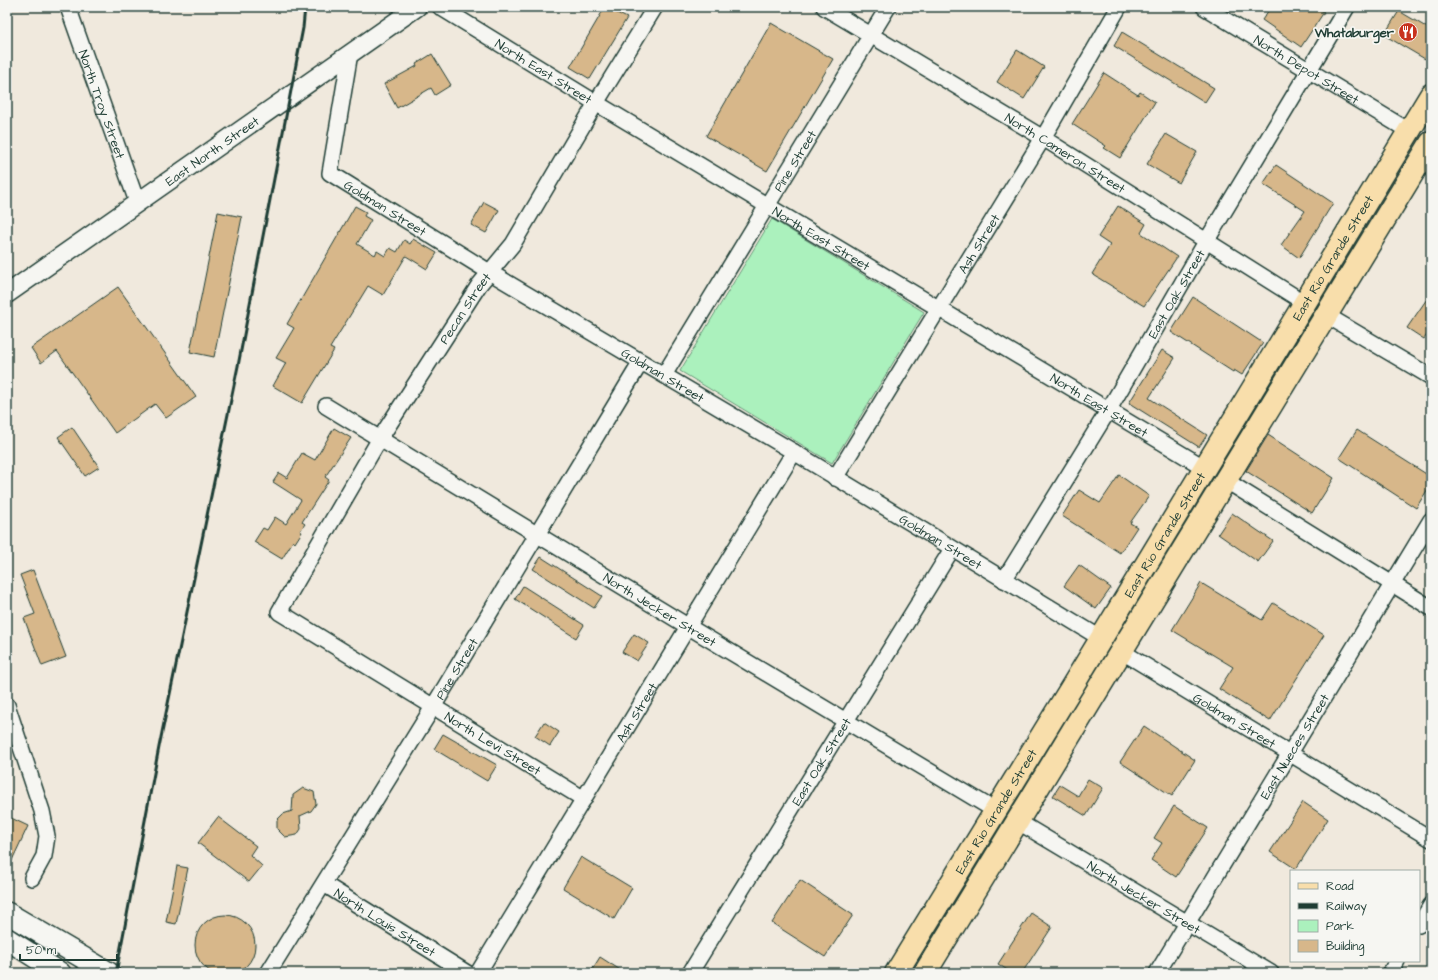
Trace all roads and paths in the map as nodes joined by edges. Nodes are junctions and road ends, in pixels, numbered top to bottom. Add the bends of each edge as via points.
1 (68, 7) edge
2 (417, 7) edge
3 (440, 7) edge
4 (655, 7) edge
5 (824, 7) edge
6 (888, 7) edge
7 (1119, 7) edge
8 (1204, 7) edge
9 (1347, 7) edge
10 (872, 35) junction
11 (350, 53) junction
12 (1310, 71) junction
13 (1431, 95) edge
14 (596, 103) junction
15 (1409, 131) junction
16 (1043, 138) junction
17 (1431, 144) edge
18 (137, 202) junction
19 (769, 206) junction
20 (1207, 240) junction
21 (491, 273) junction
22 (7, 294) edge
23 (1305, 303) junction
24 (937, 308) junction
25 (1326, 315) junction
26 (641, 362) junction
27 (664, 375) junction
28 (1431, 377) edge
29 (326, 406) dead end
30 (1108, 411) junction
31 (379, 440) junction
32 (794, 452) junction
33 (1205, 468) junction
34 (835, 478) junction
35 (1225, 480) junction
36 (1431, 520) edge
37 (537, 535) junction
38 (952, 549) junction
39 (1004, 580) junction
40 (1391, 584) junction
41 (1131, 590) junction
42 (1431, 608) edge
43 (279, 612) joint
44 (689, 627) junction
45 (1102, 639) junction
46 (1121, 651) junction
47 (1093, 698) junction
48 (7, 705) edge
49 (433, 707) junction
50 (845, 721) junction
51 (12, 737) edge
52 (1289, 754) junction
53 (584, 799) junction
54 (996, 810) junction
55 (1017, 821) junction
56 (1431, 838) edge
57 (32, 878) dead end
58 (324, 884) junction
59 (1431, 905) edge
60 (7, 913) edge
61 (1188, 923) junction
62 (1420, 923) edge
63 (7, 939) edge
64 (1397, 962) edge
65 (60, 973) edge
66 (109, 973) edge
67 (268, 973) edge
68 (467, 973) edge
69 (478, 973) edge
70 (690, 973) edge
71 (896, 973) edge
72 (925, 973) edge
73 (1157, 973) edge
74 (1271, 973) edge
75 (1390, 973) edge

1 - 18 street, North Troy Street
2 - 11 street, East North Street
3 - 14 street, North East Street
4 - 14 street, Pecan Street
5 - 10 street, North Cameron Street
6 - 10 street, Pine Street
7 - 16 street, Ash Street
8 - 12 street, North Depot Street
9 - 12 street, East Oak Street
10 - 16 street, North Cameron Street
10 - 19 street, Pine Street
11 - 18 street, East North Street via 289,99
11 - 21 street, Goldman Street via 330,173
12 - 15 street, North Depot Street
12 - 20 street, East Oak Street
13 - 15 main road, East Rio Grande Street
14 - 19 street, North East Street
14 - 21 street, Pecan Street via 513,244
15 - 23 main road, East Rio Grande Street
16 - 20 street, North Cameron Street
16 - 24 street, Ash Street
17 - 25 main road, East Rio Grande Street
18 - 22 street, East North Street
19 - 24 street, North East Street
19 - 27 street, Pine Street
20 - 23 street, North Cameron Street
20 - 30 street, East Oak Street
21 - 26 street, Goldman Street
21 - 31 street, Pecan Street via 480,285
23 - 33 main road, East Rio Grande Street
24 - 30 street, North East Street
24 - 34 street, Ash Street
25 - 28 street
25 - 35 main road, East Rio Grande Street
26 - 27 street, Goldman Street
26 - 37 street, Pine Street
27 - 32 street, Goldman Street
29 - 31 street, North Jecker Street
30 - 33 street, North East Street
30 - 39 street, East Oak Street
31 - 37 street, North Jecker Street
31 - 43 street, Pecan Street
32 - 34 street, Goldman Street
32 - 44 street, Ash Street
33 - 41 main road, East Rio Grande Street
34 - 38 street, Goldman Street
35 - 40 street
35 - 46 main road, East Rio Grande Street
36 - 40 street, East Nueces Street
37 - 44 street, North Jecker Street
37 - 49 street, Pine Street
38 - 39 street, Goldman Street
38 - 50 street, East Oak Street
39 - 45 street, Goldman Street
40 - 42 street
40 - 52 street, East Nueces Street
41 - 45 main road, East Rio Grande Street
41 - 46 main road via 1133,606 1117,640
43 - 49 street, North Levi Street
44 - 50 street, North Jecker Street
44 - 53 street, Ash Street
45 - 47 main road via 1105,652 1090,679
45 - 54 main road, East Rio Grande Street
46 - 47 main road, East Rio Grande Street
46 - 52 street, Goldman Street
47 - 55 main road, East Rio Grande Street
48 - 51 street
49 - 53 street, North Levi Street
49 - 58 street, Pine Street
50 - 54 street, North Jecker Street
50 - 70 street, East Oak Street
51 - 57 street via 42,811 47,836 44,856
52 - 56 street, Goldman Street
52 - 61 street, East Nueces Street
53 - 69 street, Ash Street
54 - 71 main road, East Rio Grande Street
55 - 61 street, North Jecker Street
55 - 72 main road, East Rio Grande Street
58 - 67 street, Pine Street
58 - 68 street, North Louis Street
59 - 62 street
60 - 66 main road
61 - 73 street, East Nueces Street
61 - 74 street, North Jecker Street
63 - 65 main road
64 - 75 street

